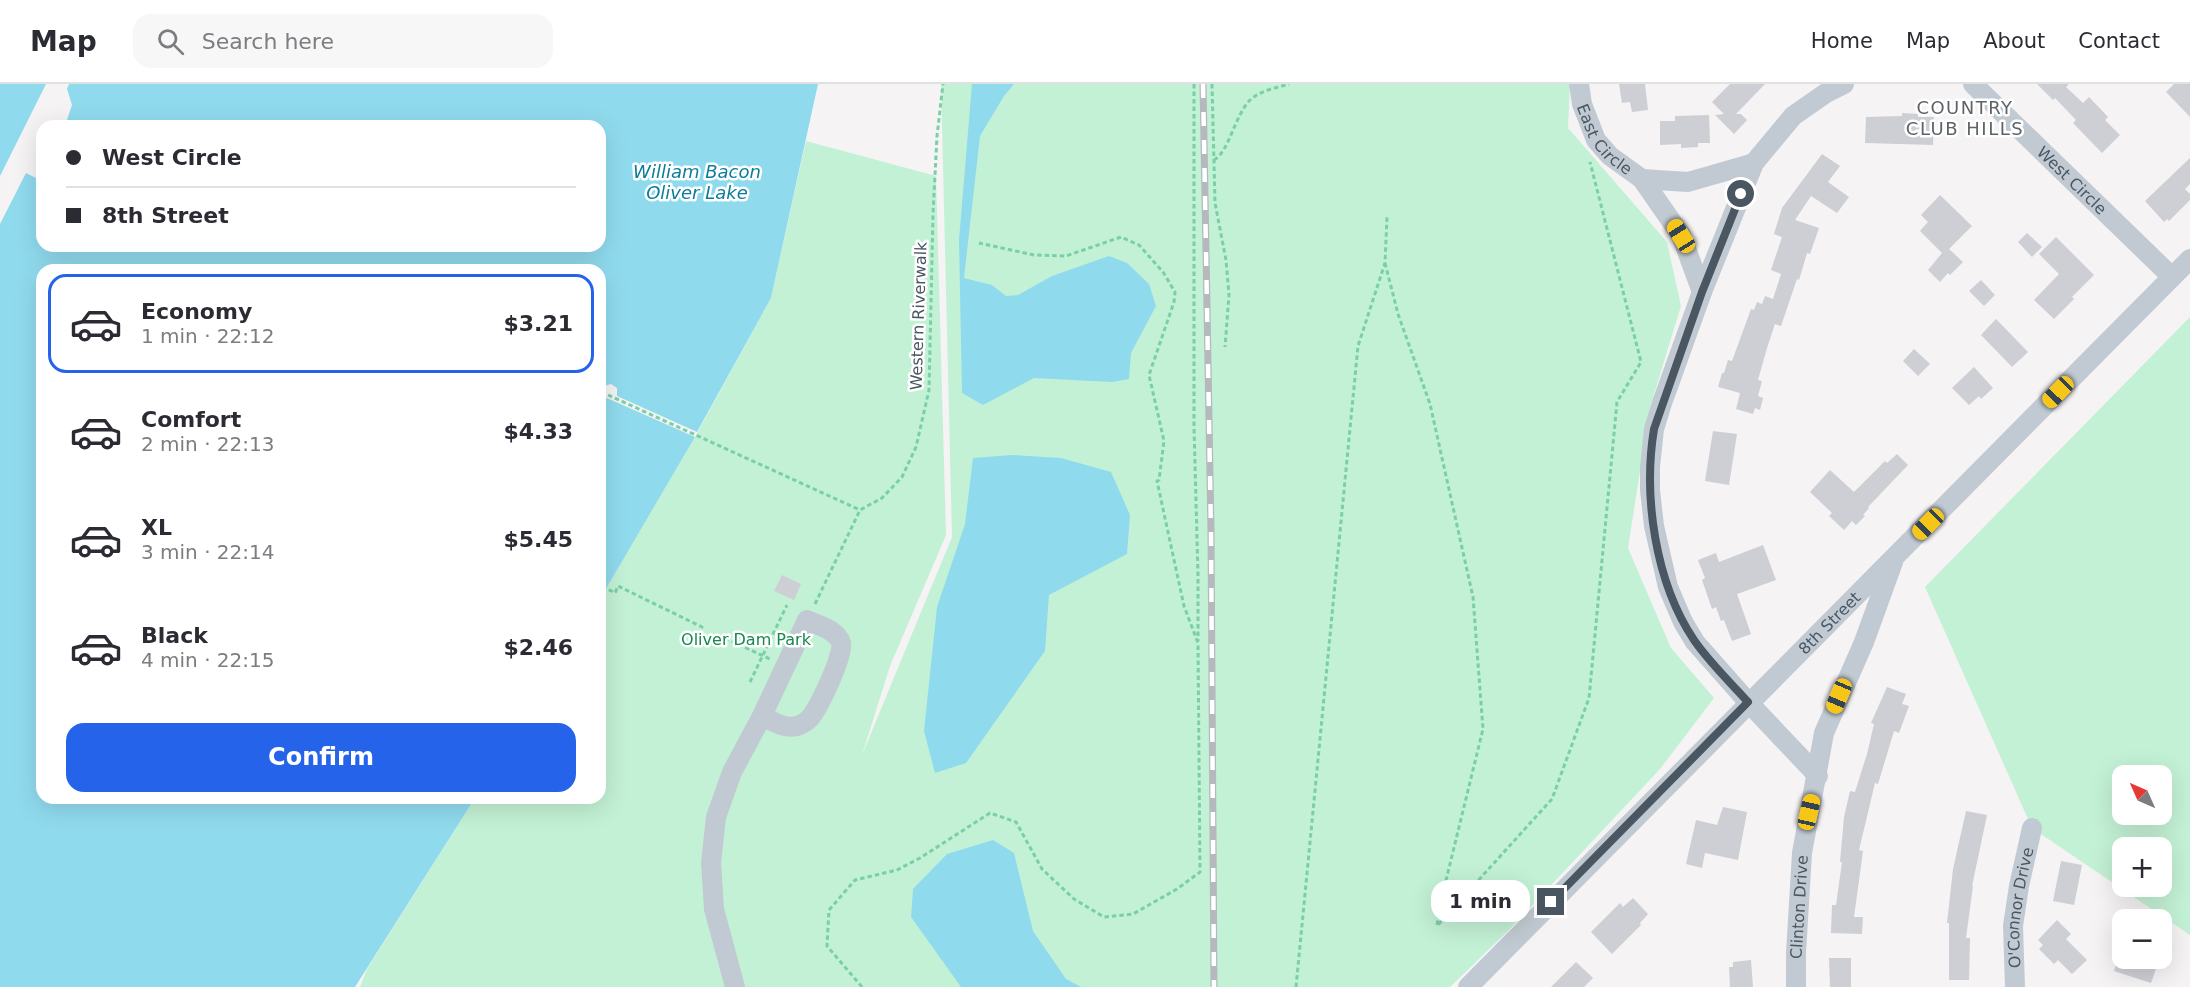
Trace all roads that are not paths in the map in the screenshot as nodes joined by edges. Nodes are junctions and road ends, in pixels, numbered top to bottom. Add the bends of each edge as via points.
1 (1579, 84) edge
2 (1844, 84) edge
3 (1973, 84) edge
4 (1754, 163) junction
5 (1642, 179) junction
6 (2190, 259) edge
7 (2172, 277) junction
8 (1702, 292) junction
9 (1895, 556) junction
10 (1748, 702) junction
11 (762, 716) junction
12 (1818, 776) junction
13 (2032, 828) dead end
14 (735, 987) edge
15 (1468, 987) edge
16 (1796, 987) edge
17 (2016, 987) edge

1 - 5 street, East Circle via 1596,141
2 - 4 street via 1793,116
3 - 7 street, West Circle
4 - 5 street, East Circle via 1688,182
4 - 8 street
5 - 8 street via 1681,236
6 - 7 street, 8th Street
7 - 9 street, 8th Street
8 - 10 street via 1654,429 1650,490 1654,526 1675,605 1695,642
9 - 10 street, 8th Street
9 - 12 street, Clinton Drive via 1864,642 1824,733
10 - 12 street
10 - 15 street, 8th Street
11 - 11 street via 782,726 807,721 816,710 840,655 841,643 834,633 807,620
11 - 14 street via 732,772 716,817 711,863 714,909
12 - 16 street, Clinton Drive via 1802,854
13 - 17 street, O'Connor Drive via 2013,926

